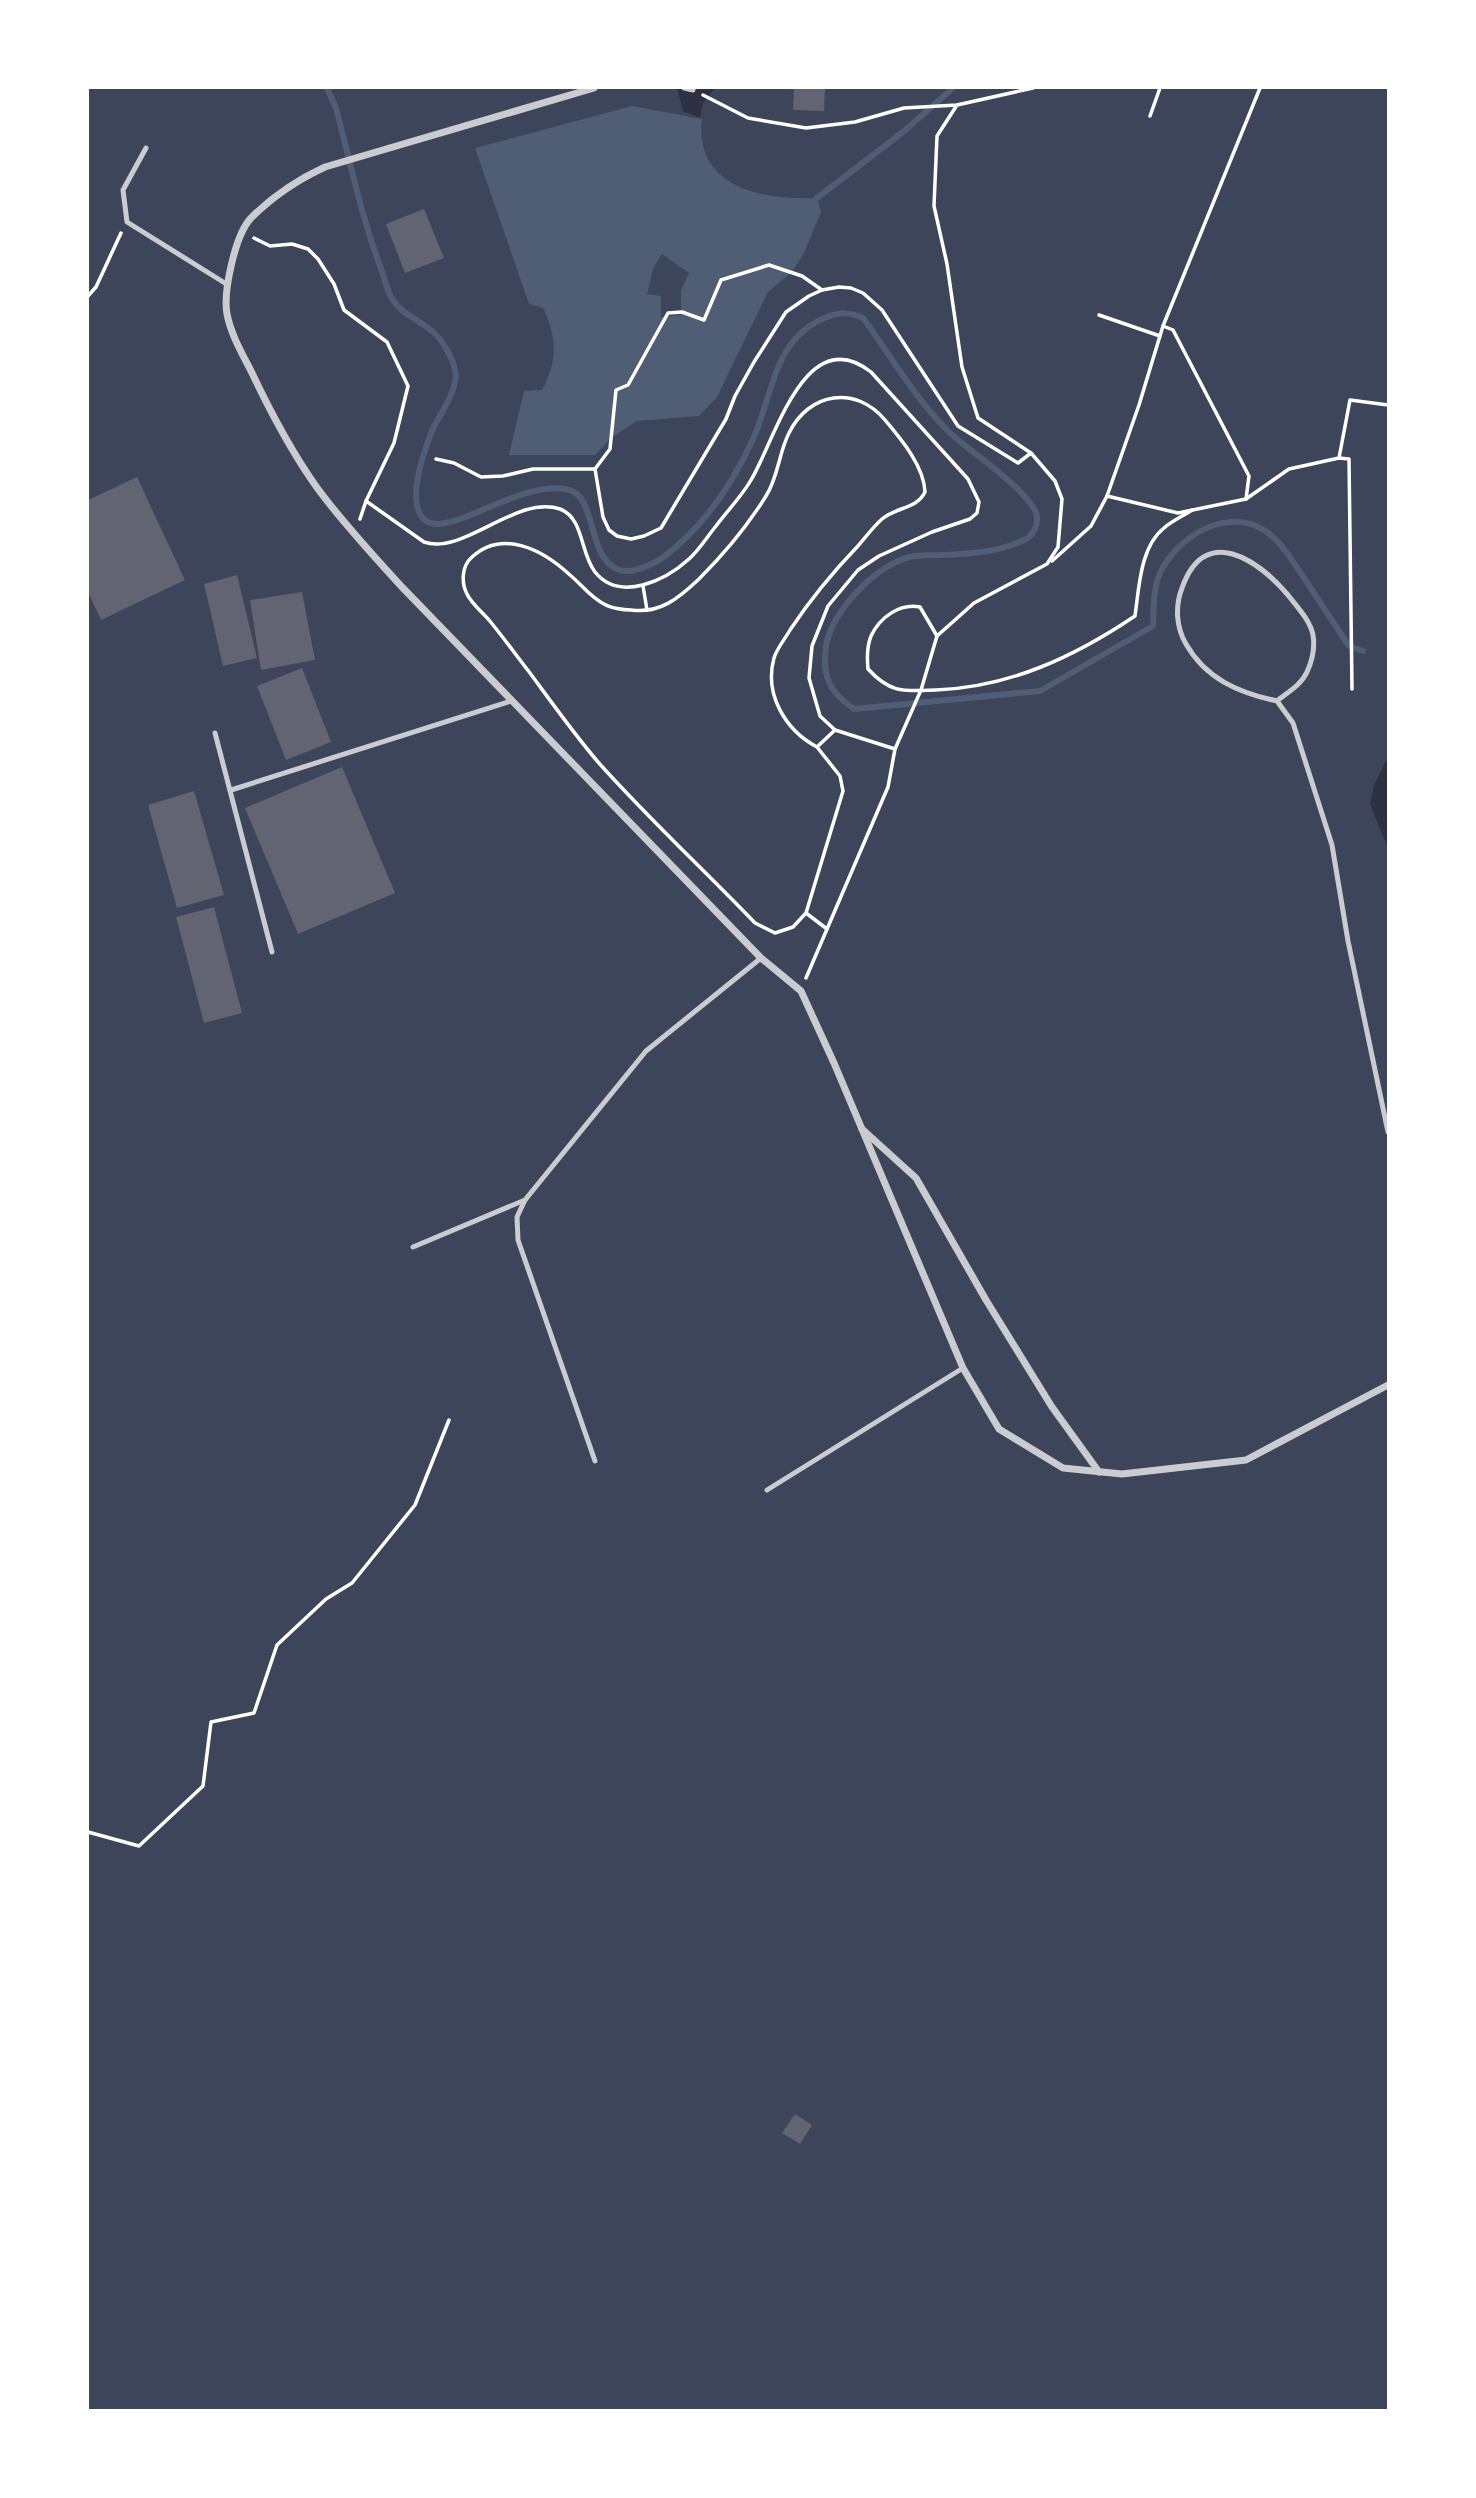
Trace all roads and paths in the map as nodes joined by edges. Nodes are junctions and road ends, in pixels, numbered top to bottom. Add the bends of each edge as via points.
1 (594, 88) edge
2 (684, 88) edge
3 (1032, 88) edge
4 (1160, 88) edge
5 (1260, 88) edge
6 (693, 90) joint
7 (957, 105) junction
8 (1150, 116) dead end
9 (146, 148) dead end
10 (127, 222) junction
11 (243, 232) junction
12 (228, 285) junction
13 (822, 290) junction
14 (88, 296) edge
15 (1099, 315) dead end
16 (1163, 326) junction
17 (1160, 336) junction
18 (1388, 405) edge
19 (1031, 453) junction
20 (1339, 458) junction
21 (436, 459) dead end
22 (595, 469) junction
23 (1107, 496) junction
24 (1246, 499) junction
25 (1192, 510) junction
26 (1047, 564) junction
27 (643, 586) junction
28 (647, 610) junction
29 (936, 636) junction
30 (1352, 689) dead end
31 (921, 690) junction
32 (511, 701) junction
33 (1277, 701) junction
34 (835, 730) junction
35 (215, 733) dead end
36 (817, 747) junction
37 (895, 749) junction
38 (231, 790) junction
39 (806, 914) junction
40 (827, 930) junction
41 (272, 952) dead end
42 (761, 958) junction
43 (801, 991) junction
44 (860, 1127) junction
45 (1388, 1132) edge
46 (525, 1200) junction
47 (413, 1247) dead end
48 (963, 1368) junction
49 (1388, 1385) edge
50 (449, 1420) dead end
51 (595, 1461) dead end
52 (1099, 1472) junction
53 (767, 1490) dead end
54 (88, 1832) edge

1 - 11 street via 326,167 302,177 250,219
2 - 6 lane
3 - 7 path
4 - 8 path
5 - 16 path
6 - 7 path via 748,118 806,128 855,122 904,108
7 - 19 path via 937,136 933,206 962,366 978,418
9 - 10 lane via 123,190
10 - 12 lane
10 - 14 path
11 - 12 street
11 - 27 path via 270,246 292,244 308,249 334,284 344,310 387,342 408,386 394,443 366,501 435,546 512,515 557,508 569,514 578,529 595,572 621,586
12 - 32 street via 226,313 233,335 273,417 317,488
13 - 19 path via 850,288 882,310 958,426 1018,463
13 - 22 path via 769,265 721,279 704,320 682,312 668,313 628,385 616,390 610,449
13 - 22 path via 786,312 767,340 661,528 631,539 609,530
15 - 17 path
16 - 17 path
16 - 24 path via 1173,330 1249,476
17 - 23 path
18 - 20 path via 1350,400
19 - 26 path via 1055,481 1062,499 1058,547
20 - 24 path via 1289,469
20 - 30 path via 1349,459
21 - 22 path via 481,477 533,469
23 - 25 path via 1178,513
23 - 26 path via 1091,526
24 - 25 path
25 - 31 path via 1163,528 1154,540 1145,559 1135,616 1113,631 1032,672 964,689
26 - 29 path via 974,603
27 - 28 path
27 - 34 path via 690,558 751,481 795,391 810,371 831,360 860,363 968,479 979,502 971,519 921,537 858,570 828,606 812,646 808,678 820,716
28 - 36 path via 677,600 725,549 768,494 789,432 801,416 829,399 844,396 876,409 902,440 925,492 916,504 883,519 815,594 775,654 771,673 777,704 794,730
28 - 39 path via 605,605 550,558 527,547 504,542 489,546 465,565 467,594 598,761 755,923 775,933 793,928
29 - 31 path
29 - 31 path via 920,607 908,605 884,620 871,636 867,670 881,684
31 - 37 path
32 - 38 lane
32 - 42 street
33 - 33 lane via 1309,670 1313,634 1304,614 1254,562 1229,553 1200,559 1178,600 1181,637 1212,676 1254,696
33 - 45 lane via 1293,723 1332,845
34 - 36 path
34 - 37 path
35 - 38 lane
36 - 39 path via 840,776 843,790
37 - 40 path via 888,788
38 - 41 lane
39 - 40 path
40 - 43 path
42 - 43 street
42 - 46 lane via 646,1051
43 - 44 street
44 - 48 street
44 - 52 street via 916,1178 986,1300
46 - 47 lane
46 - 51 lane via 517,1217 518,1240
48 - 52 street via 999,1429 1063,1468
48 - 53 lane
49 - 52 street via 1246,1460 1122,1474
50 - 54 path via 415,1505 352,1583 326,1599 277,1645 254,1713 211,1722 202,1786 139,1846

